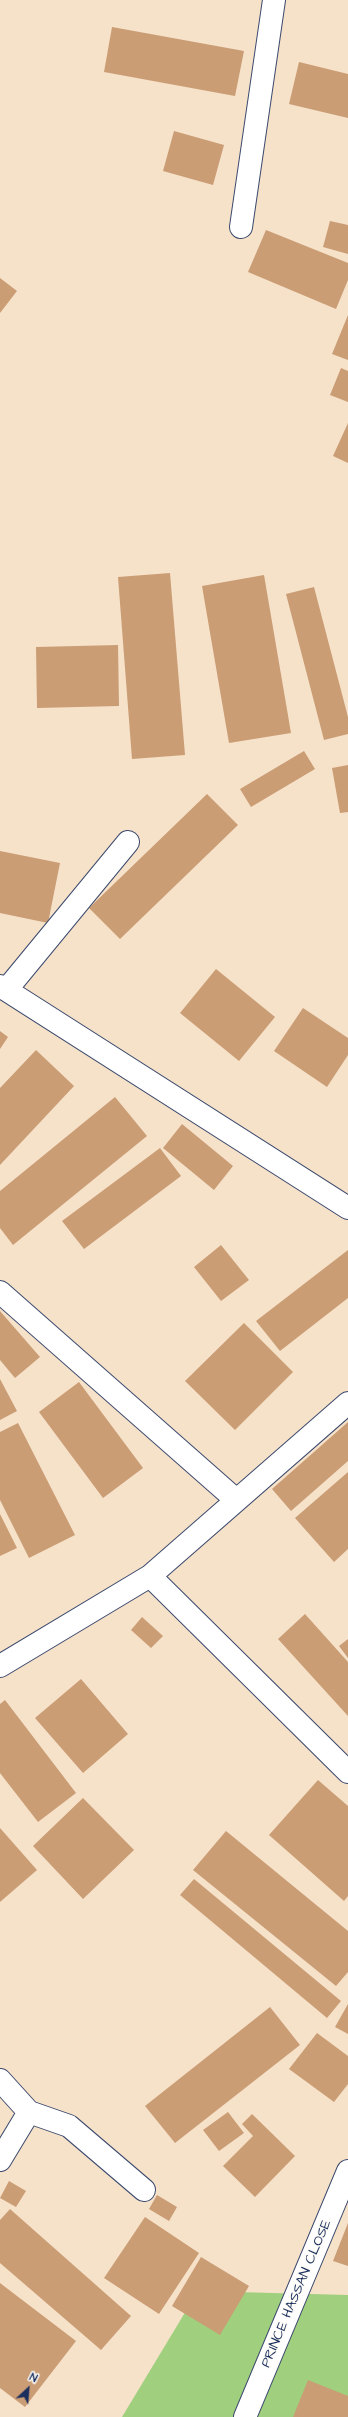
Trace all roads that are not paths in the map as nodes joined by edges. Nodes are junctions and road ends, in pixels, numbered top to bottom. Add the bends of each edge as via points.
1 (274, 0) edge
2 (241, 227) dead end
3 (128, 842) dead end
4 (3, 988) edge
5 (347, 1205) edge
6 (0, 1292) edge
7 (348, 1403) edge
8 (235, 1499) junction
9 (150, 1576) junction
10 (0, 1666) edge
11 (348, 1772) edge
12 (0, 2080) edge
13 (29, 2112) junction
14 (0, 2160) edge
15 (348, 2171) edge
16 (144, 2190) dead end
17 (245, 2417) edge

1 - 2 street
3 - 4 street
4 - 5 street
6 - 8 street
7 - 8 street
8 - 9 street
9 - 10 street
9 - 11 street
12 - 13 street
13 - 14 street
13 - 16 street via 69,2126
15 - 17 street, PRINCE HASSAN CLOSE

